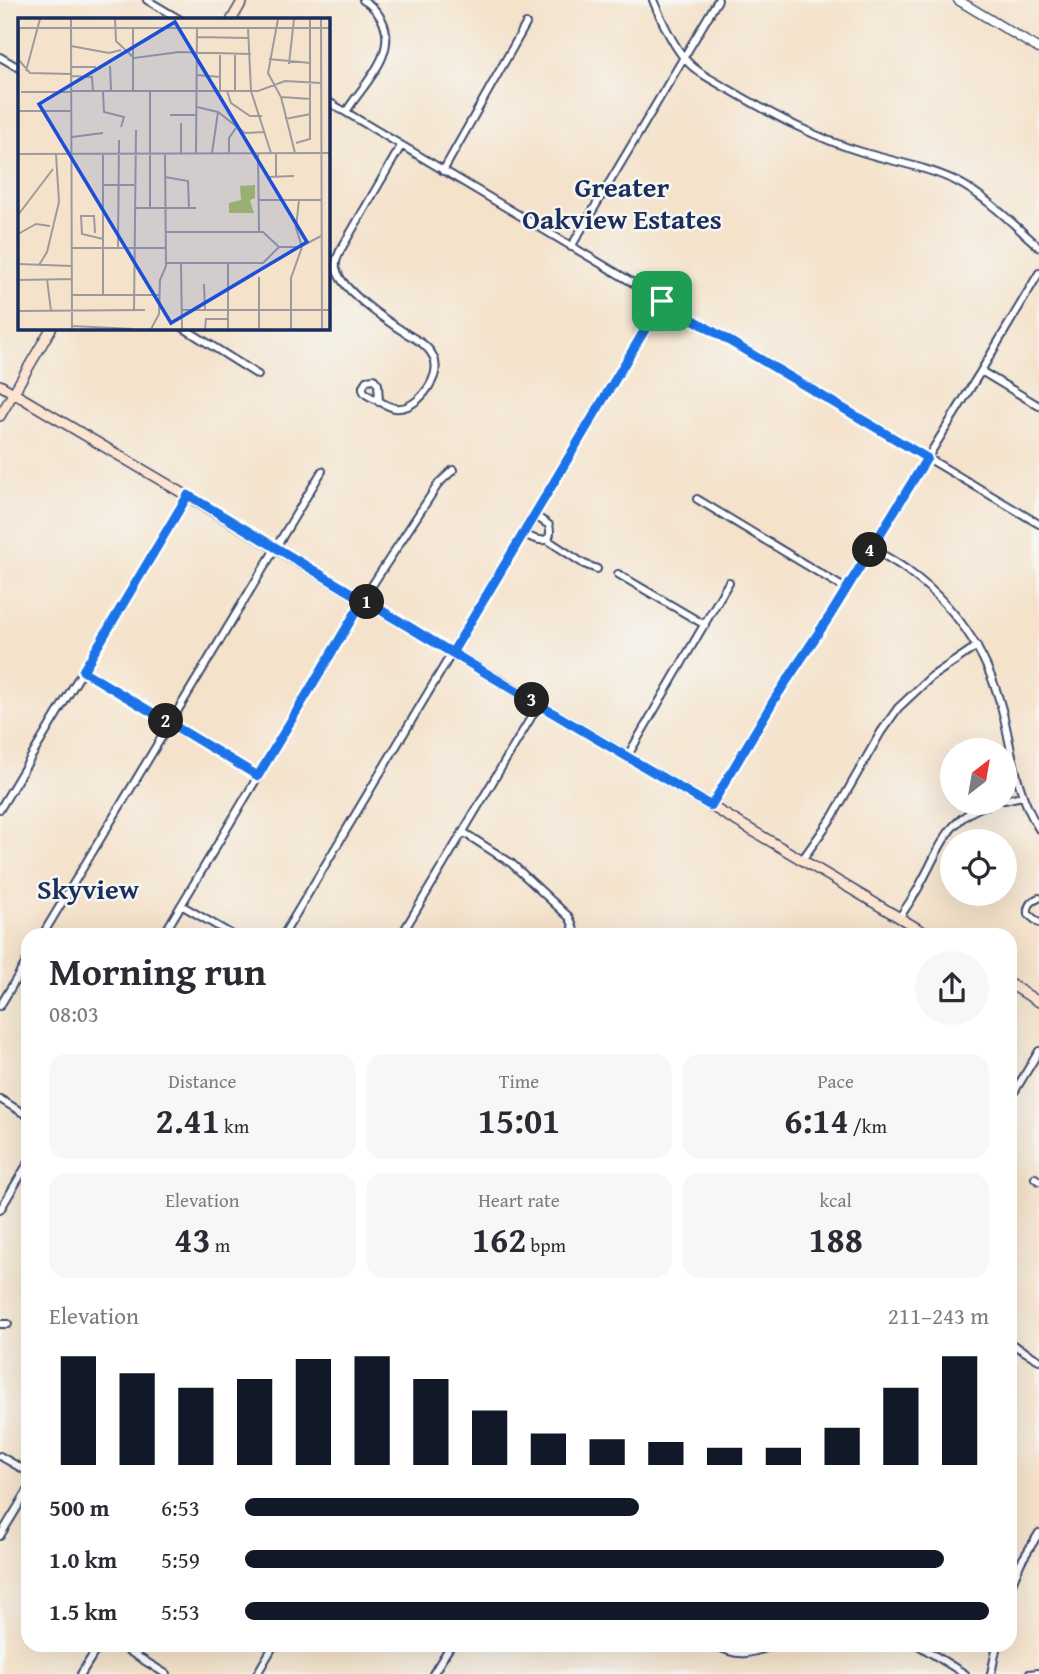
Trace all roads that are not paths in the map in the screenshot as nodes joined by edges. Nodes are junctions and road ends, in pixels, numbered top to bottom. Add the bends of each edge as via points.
1 (147, 0) edge
2 (243, 0) edge
3 (363, 0) edge
4 (653, 0) edge
5 (718, 0) edge
6 (958, 0) edge
7 (176, 18) edge
8 (233, 18) edge
9 (526, 24) dead end
10 (1039, 48) edge
11 (0, 57) edge
12 (684, 58) junction
13 (18, 67) edge
14 (329, 102) edge
15 (346, 112) junction
16 (401, 146) junction
17 (443, 171) junction
18 (571, 247) junction
19 (1039, 247) edge
20 (1039, 273) edge
21 (662, 301) junction
22 (51, 329) edge
23 (185, 329) edge
24 (981, 371) junction
25 (258, 374) dead end
26 (0, 385) edge
27 (14, 393) junction
28 (379, 401) dead end
29 (1039, 406) edge
30 (0, 416) edge
31 (927, 458) junction
32 (453, 470) dead end
33 (322, 471) dead end
34 (188, 495) junction
35 (696, 499) dead end
36 (534, 514) junction
37 (1039, 524) edge
38 (523, 533) junction
39 (546, 540) junction
40 (276, 548) junction
41 (871, 548) junction
42 (597, 569) dead end
43 (618, 574) dead end
44 (729, 582) dead end
45 (846, 589) junction
46 (363, 600) junction
47 (705, 625) junction
48 (977, 646) junction
49 (452, 653) junction
50 (83, 671) junction
51 (539, 704) junction
52 (170, 724) junction
53 (627, 757) junction
54 (258, 776) junction
55 (1022, 796) junction
56 (1017, 797) edge
57 (711, 806) junction
58 (0, 809) edge
59 (966, 816) edge
60 (1039, 829) edge
61 (463, 832) junction
62 (802, 860) junction
63 (1039, 898) edge
64 (181, 905) junction
65 (899, 918) junction
66 (1039, 923) edge
67 (47, 928) edge
68 (168, 928) edge
69 (221, 928) edge
70 (289, 928) edge
71 (406, 928) edge
72 (573, 928) edge
73 (916, 928) edge
74 (21, 972) edge
75 (1017, 988) edge
76 (1039, 1002) edge
77 (0, 1006) edge
78 (1039, 1051) edge
79 (1017, 1088) edge
80 (0, 1099) edge
81 (21, 1112) edge
82 (21, 1175) edge
83 (0, 1210) edge
84 (1017, 1347) edge
85 (1039, 1360) edge
86 (0, 1456) edge
87 (21, 1468) edge
88 (21, 1502) edge
89 (1039, 1533) edge
90 (0, 1536) edge
91 (1017, 1571) edge
92 (95, 1652) edge
93 (130, 1652) edge
94 (270, 1652) edge
95 (447, 1652) edge
96 (732, 1652) edge
97 (752, 1652) edge
98 (929, 1652) edge
99 (996, 1652) edge
100 (1039, 1672) edge
101 (81, 1674) edge
102 (166, 1674) edge
103 (257, 1674) edge
104 (433, 1674) edge
105 (965, 1674) edge
106 (991, 1674) edge
107 (1029, 1674) edge

1 - 7 street
2 - 8 main road
3 - 15 street via 373,6 385,26 386,47
4 - 12 street
5 - 12 street
6 - 10 street
9 - 17 street
11 - 13 street
12 - 18 street
12 - 19 street via 762,109 816,135 957,182 993,206
14 - 15 street
15 - 16 street
16 - 17 street
16 - 28 street via 336,265 348,288 427,346 434,357 435,376 414,403 395,408
17 - 18 street
18 - 21 street
20 - 24 street
21 - 31 street
21 - 36 street
22 - 27 main road
23 - 25 street
24 - 29 street
24 - 31 street
26 - 27 main road
27 - 30 main road
27 - 34 main road
31 - 37 street
31 - 41 street
32 - 46 street via 439,483
33 - 40 street
34 - 40 main road
34 - 50 street
35 - 45 street
36 - 38 street
36 - 39 street via 549,525
38 - 39 street
38 - 49 street
39 - 42 street
40 - 46 main road
40 - 52 street
41 - 45 street
41 - 48 street via 927,586 956,615
43 - 47 street
44 - 47 street
45 - 57 street
46 - 49 main road
46 - 54 street
47 - 53 street
48 - 55 street via 999,696
48 - 62 street via 930,677 898,708
49 - 51 main road
49 - 70 street
50 - 52 street
50 - 58 street
51 - 53 main road
51 - 61 street
52 - 54 street
52 - 67 street
53 - 57 main road
54 - 64 street
55 - 56 street
55 - 60 street
57 - 62 main road
59 - 65 street via 938,846
61 - 71 street
61 - 72 street via 511,863 569,917
62 - 65 main road
63 - 66 street via 1028,909
64 - 68 street
64 - 69 street
65 - 73 main road
74 - 77 street
75 - 76 main road
78 - 79 street
80 - 81 street
82 - 83 street
84 - 85 street
86 - 87 street
88 - 90 street
89 - 91 street
92 - 101 street
93 - 102 street
94 - 103 street
95 - 104 street
96 - 97 street
98 - 105 street
99 - 106 street
100 - 107 street

